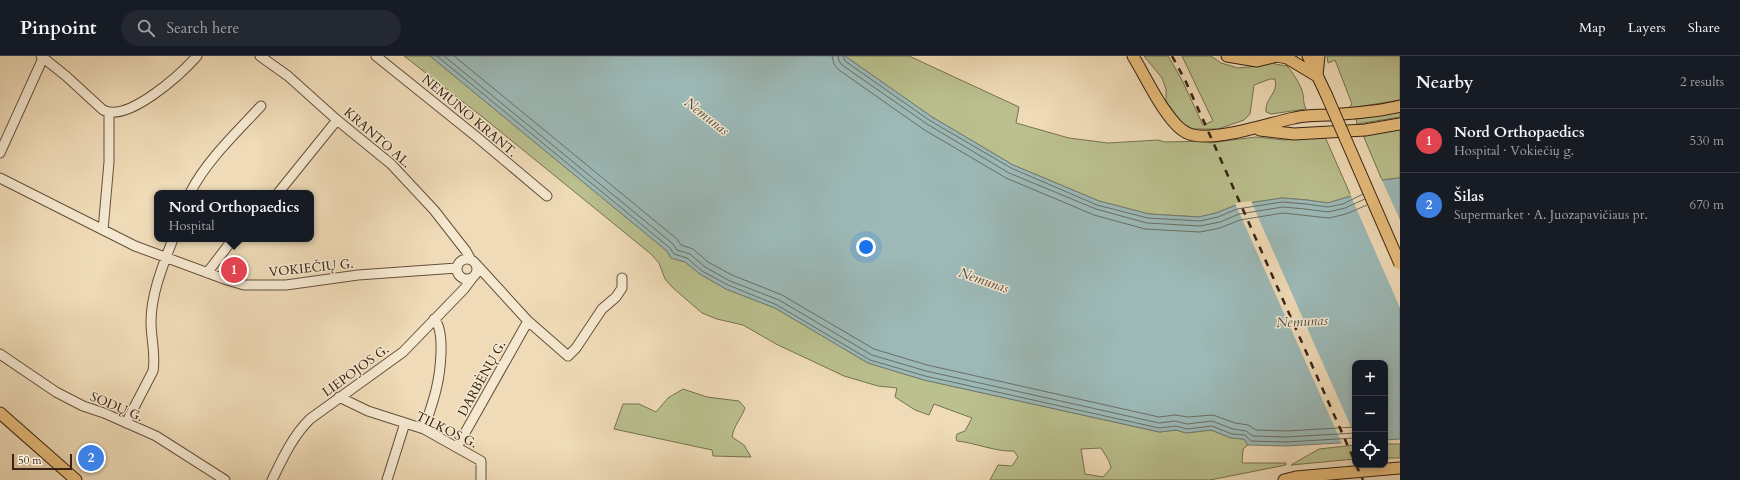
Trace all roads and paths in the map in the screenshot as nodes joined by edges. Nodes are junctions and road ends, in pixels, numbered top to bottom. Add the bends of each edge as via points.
1 (197, 56) edge
2 (260, 56) edge
3 (376, 56) edge
4 (1133, 56) edge
5 (1227, 56) edge
6 (1308, 56) edge
7 (1319, 56) edge
8 (43, 57) edge
9 (1317, 76) junction
10 (260, 106) dead end
11 (1400, 106) edge
12 (110, 112) junction
13 (337, 120) junction
14 (1400, 124) edge
15 (1256, 129) junction
16 (0, 153) edge
17 (0, 178) edge
18 (192, 190) edge
19 (280, 190) edge
20 (547, 196) dead end
21 (103, 230) junction
22 (171, 242) edge
23 (231, 242) edge
24 (166, 258) junction
25 (469, 258) junction
26 (1400, 264) edge
27 (456, 268) junction
28 (207, 273) junction
29 (474, 276) junction
30 (487, 276) junction
31 (622, 278) dead end
32 (463, 279) junction
33 (464, 289) junction
34 (434, 320) junction
35 (528, 321) junction
36 (0, 354) edge
37 (339, 397) junction
38 (0, 413) edge
39 (126, 423) junction
40 (405, 423) junction
41 (424, 429) junction
42 (457, 447) junction
43 (1400, 468) edge
44 (76, 480) edge
45 (225, 480) edge
46 (272, 480) edge
47 (387, 480) edge
48 (480, 480) edge
49 (1284, 480) edge

1 - 12 street via 174,79 147,100
2 - 13 street, KRANTO AL. via 288,76
3 - 20 street, NEMUNO KRANT.
4 - 15 main road via 1170,117 1182,130 1201,135
5 - 9 main road via 1257,61 1277,56 1287,58
6 - 9 main road
7 - 9 main road
8 - 12 street via 103,110
8 - 16 street
9 - 26 main road, bridge
10 - 18 street via 222,149
11 - 15 main road via 1360,113 1295,117
12 - 21 street
13 - 19 street
13 - 25 street, KRANTO AL. via 391,164 434,210
14 - 15 main road via 1365,130 1294,134
17 - 21 street, VOKIEČIŲ G.
21 - 24 street, VOKIEČIŲ G. via 134,246
22 - 24 street
23 - 28 street
24 - 28 street, VOKIEČIŲ G.
24 - 39 street via 152,309 153,371
25 - 27 street via 459,262
25 - 29 street
25 - 30 street, KRANTO AL.
27 - 28 street, VOKIEČIŲ G. via 358,275 286,285 244,285
27 - 32 street
29 - 30 street
29 - 32 street
29 - 33 street, LIEPOJOS G.
30 - 35 street, KRANTO AL.
31 - 35 street, KRANTO AL. via 622,288 616,297 602,309 568,356
32 - 33 street
33 - 34 street, LIEPOJOS G.
34 - 37 street, LIEPOJOS G. via 403,352
34 - 41 street via 440,326 441,335 439,374
35 - 42 street, DARBĖNŲ G.
36 - 39 street, SODŲ G. via 56,392
37 - 40 street, TILKOS G. via 368,411
37 - 46 street, LIEPOJOS G. via 301,427
38 - 44 main road
39 - 45 street, SODŲ G. via 174,447
40 - 41 street, TILKOS G.
40 - 47 street
41 - 42 street, TILKOS G.
42 - 48 street, TILKOS G. via 481,461
43 - 49 main road

